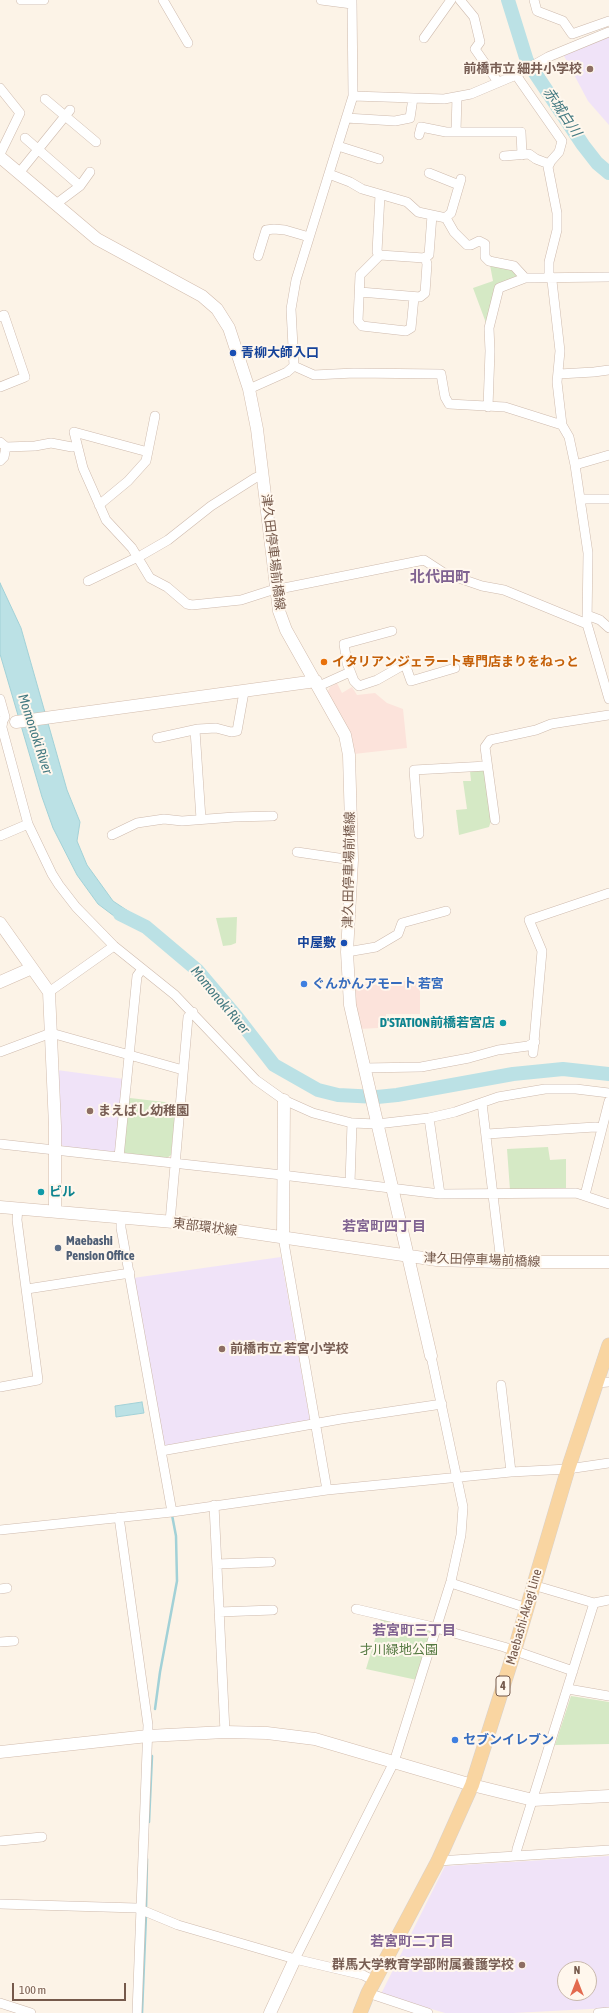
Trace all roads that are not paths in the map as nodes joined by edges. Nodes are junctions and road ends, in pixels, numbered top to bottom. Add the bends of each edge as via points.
1 (21, 0) edge
2 (44, 0) edge
3 (163, 0) edge
4 (320, 0) edge
5 (451, 0) edge
6 (460, 0) edge
7 (534, 0) edge
8 (352, 2) edge
9 (609, 21) edge
10 (609, 32) edge
11 (424, 38) dead end
12 (188, 43) dead end
13 (517, 74) junction
14 (498, 82) junction
15 (0, 88) edge
16 (352, 96) junction
17 (457, 97) junction
18 (413, 98) junction
19 (45, 99) dead end
20 (68, 113) junction
21 (346, 118) junction
22 (456, 131) junction
23 (419, 135) dead end
24 (25, 138) dead end
25 (96, 142) dead end
26 (338, 146) junction
27 (38, 150) junction
28 (0, 154) edge
29 (522, 155) junction
30 (504, 156) dead end
31 (0, 157) edge
32 (379, 159) dead end
33 (549, 164) junction
34 (90, 172) dead end
35 (19, 173) junction
36 (429, 173) dead end
37 (329, 174) junction
38 (80, 186) junction
39 (380, 195) junction
40 (56, 204) junction
41 (432, 215) junction
42 (445, 218) junction
43 (309, 238) junction
44 (380, 255) junction
45 (258, 256) dead end
46 (426, 257) junction
47 (549, 277) junction
48 (609, 277) edge
49 (525, 278) junction
50 (360, 292) junction
51 (414, 297) junction
52 (0, 316) edge
53 (294, 366) junction
54 (609, 370) edge
55 (559, 374) junction
56 (0, 387) edge
57 (249, 389) junction
58 (488, 407) junction
59 (155, 416) dead end
60 (562, 425) junction
61 (3, 444) edge
62 (77, 446) junction
63 (148, 452) junction
64 (609, 455) edge
65 (0, 462) edge
66 (575, 465) junction
67 (263, 475) junction
68 (580, 499) junction
69 (609, 499) edge
70 (99, 505) junction
71 (138, 557) junction
72 (88, 581) dead end
73 (275, 591) junction
74 (587, 619) junction
75 (609, 628) edge
76 (392, 631) dead end
77 (455, 668) dead end
78 (350, 672) junction
79 (317, 684) junction
80 (244, 692) junction
81 (0, 699) edge
82 (609, 699) edge
83 (609, 715) edge
84 (16, 722) joint
85 (1, 724) edge
86 (195, 730) junction
87 (157, 738) dead end
88 (487, 766) junction
89 (273, 816) dead end
90 (201, 819) junction
91 (495, 820) dead end
92 (28, 824) junction
93 (419, 834) dead end
94 (112, 835) dead end
95 (0, 836) edge
96 (297, 852) dead end
97 (352, 860) junction
98 (609, 893) edge
99 (446, 911) dead end
100 (0, 923) edge
101 (114, 946) junction
102 (347, 952) junction
103 (32, 968) junction
104 (142, 968) junction
105 (0, 982) edge
106 (49, 992) junction
107 (193, 1012) junction
108 (50, 1033) junction
109 (535, 1042) junction
110 (0, 1052) edge
111 (533, 1053) dead end
112 (129, 1055) junction
113 (183, 1070) junction
114 (364, 1071) junction
115 (609, 1093) edge
116 (284, 1100) junction
117 (609, 1101) edge
118 (482, 1103) junction
119 (429, 1118) junction
120 (352, 1123) junction
121 (377, 1124) junction
122 (602, 1128) junction
123 (487, 1134) junction
124 (0, 1144) edge
125 (55, 1150) junction
126 (119, 1156) junction
127 (176, 1164) junction
128 (282, 1175) junction
129 (350, 1183) junction
130 (392, 1188) junction
131 (440, 1194) junction
132 (494, 1194) junction
133 (585, 1195) junction
134 (609, 1204) edge
135 (0, 1207) edge
136 (18, 1208) junction
137 (55, 1211) junction
138 (121, 1217) junction
139 (170, 1222) junction
140 (283, 1237) junction
141 (408, 1257) junction
142 (501, 1262) junction
143 (609, 1262) edge
144 (130, 1273) junction
145 (27, 1289) junction
146 (609, 1345) edge
147 (431, 1356) joint
148 (603, 1383) edge
149 (501, 1385) dead end
150 (0, 1387) edge
151 (442, 1404) junction
152 (316, 1425) junction
153 (161, 1451) junction
154 (609, 1463) edge
155 (568, 1469) junction
156 (511, 1472) junction
157 (458, 1478) junction
158 (327, 1490) junction
159 (214, 1505) junction
160 (172, 1512) junction
161 (119, 1517) junction
162 (0, 1530) edge
163 (270, 1562) dead end
164 (217, 1564) junction
165 (451, 1581) junction
166 (534, 1585) junction
167 (609, 1600) edge
168 (594, 1603) junction
169 (527, 1608) junction
170 (356, 1609) dead end
171 (273, 1610) dead end
172 (219, 1612) junction
173 (436, 1628) junction
174 (14, 1641) dead end
175 (0, 1642) edge
176 (514, 1652) junction
177 (574, 1671) junction
178 (568, 1689) junction
179 (609, 1696) edge
180 (226, 1732) junction
181 (148, 1736) junction
182 (0, 1752) edge
183 (394, 1762) junction
184 (472, 1785) junction
185 (609, 1796) edge
186 (533, 1800) junction
187 (42, 1837) dead end
188 (0, 1841) edge
189 (609, 1850) edge
190 (516, 1856) junction
191 (438, 1861) junction
192 (0, 1904) edge
193 (140, 1909) junction
194 (295, 1959) junction
195 (375, 1981) junction
196 (368, 1993) junction
197 (0, 2003) edge
198 (408, 2010) edge
199 (609, 2012) edge
200 (31, 2013) edge
201 (137, 2013) edge
202 (270, 2013) edge
203 (360, 2013) edge
204 (428, 2013) edge
205 (598, 2013) edge

1 - 2 street
3 - 12 street
4 - 8 street
5 - 11 street
6 - 14 street via 474,17 480,42 475,49
7 - 9 street via 537,11 562,21 572,34
8 - 16 street
10 - 13 street via 548,57
13 - 14 street
13 - 33 street via 562,141 559,152
14 - 17 street
15 - 28 street via 20,113
16 - 18 street
16 - 21 street
17 - 18 street
17 - 22 street
18 - 21 street via 410,118 395,121
19 - 20 street
20 - 25 street
20 - 27 street
21 - 26 street
22 - 23 street via 422,128
22 - 29 street via 521,132
24 - 27 street
26 - 32 street
26 - 37 street
27 - 35 street
27 - 38 street
29 - 30 street
29 - 33 street via 529,154 536,160
31 - 35 street, 津久田停車場前橋線
33 - 47 street via 557,213 557,230 549,262
34 - 38 street
35 - 40 street, 津久田停車場前橋線
36 - 42 street via 460,182 451,213
37 - 39 street
37 - 43 street
38 - 40 street
39 - 41 street via 407,202 418,212
39 - 44 street via 377,252
40 - 57 street, 津久田停車場前橋線 via 97,239 202,296 217,309 229,328
41 - 42 street
41 - 46 street via 429,255
42 - 49 street via 467,245 479,241 485,244 485,257 489,261 514,266
43 - 45 street via 285,230 266,230
43 - 53 street via 296,280 291,309
44 - 46 street
44 - 50 street via 360,275
46 - 51 street via 425,293 420,297
47 - 48 street
47 - 49 street
47 - 55 street via 552,281 560,351
49 - 58 street via 499,288 489,328
50 - 51 street
50 - 51 street via 358,321 362,326 406,331 411,328
52 - 56 street via 4,315 25,377
53 - 57 street via 287,372
53 - 58 street via 314,375 441,374 445,397 449,404
54 - 55 street
55 - 60 street via 557,382
57 - 67 street, 津久田停車場前橋線
58 - 60 street via 505,407
59 - 63 street
60 - 66 street via 569,437
61 - 62 street via 35,446 51,443
61 - 65 street via 4,457
62 - 63 street via 74,432
62 - 70 street via 83,468
63 - 70 street via 146,461 128,481
64 - 66 street
66 - 68 street
67 - 71 street via 211,506 168,540
67 - 73 street, 津久田停車場前橋線
68 - 69 street
68 - 74 street via 588,553
70 - 71 street via 106,520
71 - 72 street
71 - 73 street via 150,578 190,605 241,600
73 - 74 street via 424,560 444,573 482,586 504,590
73 - 79 street, 津久田停車場前橋線 via 286,630
74 - 75 street via 600,620
74 - 82 street
76 - 78 street via 344,644
77 - 78 street via 411,681 405,664 377,680 359,686
78 - 79 street
79 - 80 street
79 - 97 street, 津久田停車場前橋線 via 345,734 349,755
80 - 84 street
80 - 86 street via 237,731 216,728
81 - 85 street via 4,717
83 - 88 street via 551,724 490,740 486,746
84 - 85 street
85 - 92 street
86 - 87 street
86 - 90 street
88 - 91 street
88 - 93 street via 414,770
89 - 90 street
90 - 94 street via 140,822
92 - 95 street
92 - 101 street via 59,885 76,908
96 - 97 street
97 - 102 street, 津久田停車場前橋線
98 - 109 street via 529,920 542,952
99 - 102 street via 402,923 398,934 376,947
100 - 103 street
101 - 104 street
101 - 106 street
102 - 114 street, 津久田停車場前橋線 via 350,1005
103 - 105 street
103 - 106 street
104 - 107 street
104 - 112 street via 137,976
106 - 108 street
107 - 113 street via 188,1017
107 - 116 street via 256,1080
108 - 110 street
108 - 112 street
108 - 125 street
109 - 111 street
109 - 114 street via 421,1067
112 - 113 street
112 - 126 street
113 - 127 street
114 - 121 street, 津久田停車場前橋線
115 - 118 street via 550,1088 503,1096
116 - 120 street via 313,1112
116 - 128 street
117 - 122 street
118 - 119 street
118 - 123 street
119 - 121 street
119 - 131 street
120 - 121 street
120 - 129 street
121 - 130 street, 津久田停車場前橋線
122 - 123 street
122 - 133 street
123 - 132 street
124 - 125 street
125 - 126 street
125 - 137 street
126 - 127 street
127 - 128 street
127 - 139 street
128 - 129 street
128 - 140 street
129 - 130 street
130 - 131 street
130 - 141 street, 津久田停車場前橋線
131 - 132 street
132 - 133 street
132 - 142 street
133 - 134 street
135 - 136 street, 東部環状線
136 - 137 street, 東部環状線
136 - 145 street via 17,1220
137 - 138 street, 東部環状線
138 - 139 street, 東部環状線
138 - 144 street
139 - 140 street, 東部環状線
140 - 141 street, 東部環状線
140 - 152 street
141 - 142 street, 津久田停車場前橋線
141 - 147 street
142 - 143 street, 津久田停車場前橋線
144 - 145 street
144 - 153 street
145 - 150 street via 38,1380
146 - 148 main road, Maebashi-Akagi Line / 4
147 - 151 street
148 - 155 main road, Maebashi-Akagi Line / 4
149 - 156 street
151 - 152 street
151 - 157 street
152 - 153 street
152 - 158 street
153 - 160 street
154 - 155 street
155 - 156 street
155 - 166 main road, Maebashi-Akagi Line / 4
156 - 157 street
157 - 158 street
157 - 165 street via 464,1514
158 - 159 street
159 - 160 street
159 - 164 street
160 - 161 street
161 - 162 street
161 - 181 street
163 - 164 street
164 - 172 street
165 - 169 street
165 - 173 street
166 - 168 street
166 - 169 main road, Maebashi-Akagi Line / 4
167 - 168 street
168 - 177 street
169 - 176 main road, Maebashi-Akagi Line / 4
170 - 173 street
171 - 172 street
172 - 180 street
173 - 176 street
173 - 183 street
174 - 175 street
176 - 177 street
176 - 184 main road, Maebashi-Akagi Line / 4
177 - 178 street
178 - 179 street
178 - 186 street
180 - 181 street
180 - 183 street via 267,1733 315,1739
181 - 182 street
181 - 193 street
183 - 184 street
183 - 194 street
184 - 186 street
184 - 191 main road, Maebashi-Akagi Line / 4
185 - 186 street
186 - 190 street via 516,1849
187 - 188 street
189 - 190 street
190 - 191 street
191 - 195 main road, Maebashi-Akagi Line / 4
192 - 193 street
193 - 194 street via 178,1924
193 - 201 street
194 - 195 street via 363,1975
194 - 202 street
195 - 196 main road, Maebashi-Akagi Line / 4
196 - 198 street
196 - 203 main road, Maebashi-Akagi Line / 4
197 - 200 street
198 - 204 street
199 - 205 street

